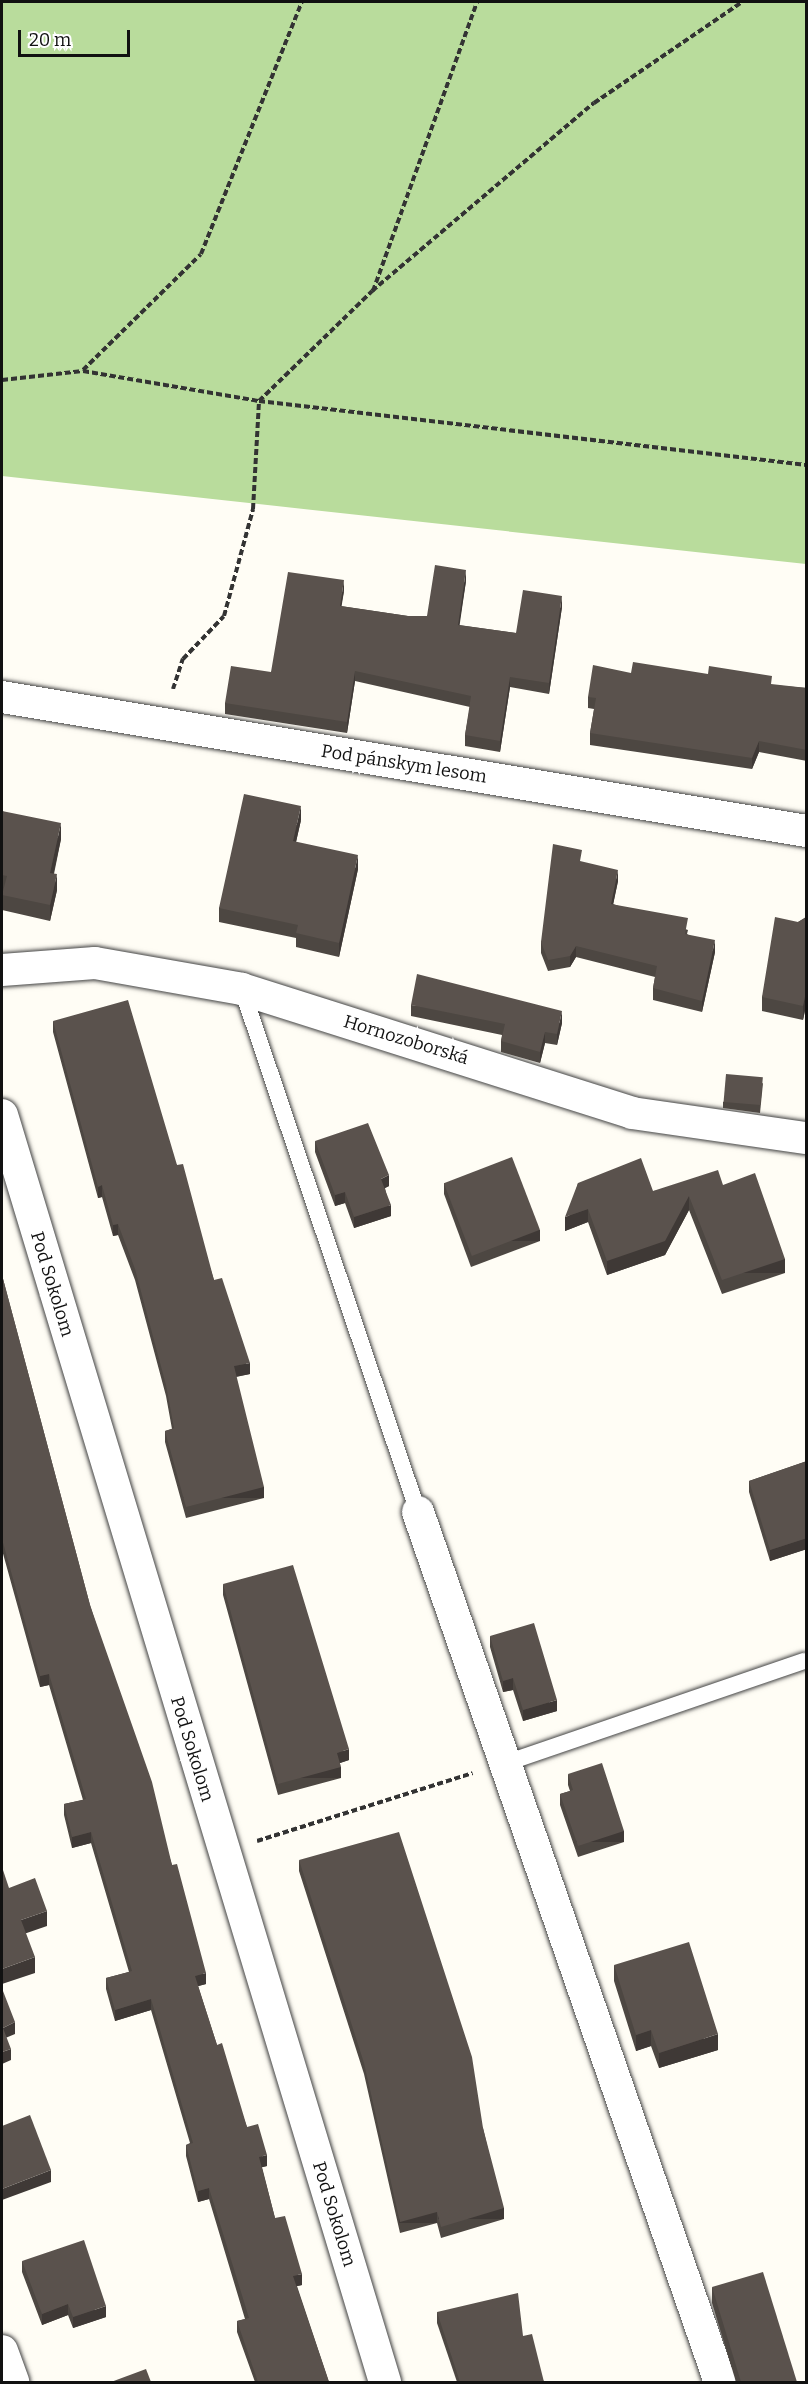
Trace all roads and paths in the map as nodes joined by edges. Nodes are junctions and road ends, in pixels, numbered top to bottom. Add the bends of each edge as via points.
1 (302, 2) edge
2 (477, 2) edge
3 (742, 2) edge
4 (372, 291) junction
5 (83, 371) junction
6 (2, 380) edge
7 (259, 401) junction
8 (807, 465) edge
9 (2, 697) edge
10 (161, 724) junction
11 (807, 831) edge
12 (2, 970) edge
13 (242, 989) junction
14 (2, 1115) edge
15 (807, 1138) edge
16 (418, 1512) joint
17 (804, 1661) dead end
18 (506, 1763) junction
19 (223, 1852) junction
20 (2, 2351) edge
21 (13, 2382) edge
22 (385, 2382) edge
23 (720, 2382) edge

1 - 5 path via 201,254
2 - 4 path
3 - 4 path via 594,103
4 - 7 path
5 - 6 path
5 - 7 path
7 - 8 path
7 - 10 path via 253,509 224,616 183,659
9 - 10 street, Pod pánskym lesom
10 - 11 street, Pod pánskym lesom
12 - 13 street, Hornozoborská via 95,963
13 - 15 street, Hornozoborská via 632,1113
13 - 16 lane
14 - 19 street, Pod Sokolom
16 - 18 street
17 - 18 lane
18 - 19 path
18 - 23 street
19 - 22 street, Pod Sokolom
20 - 21 street

